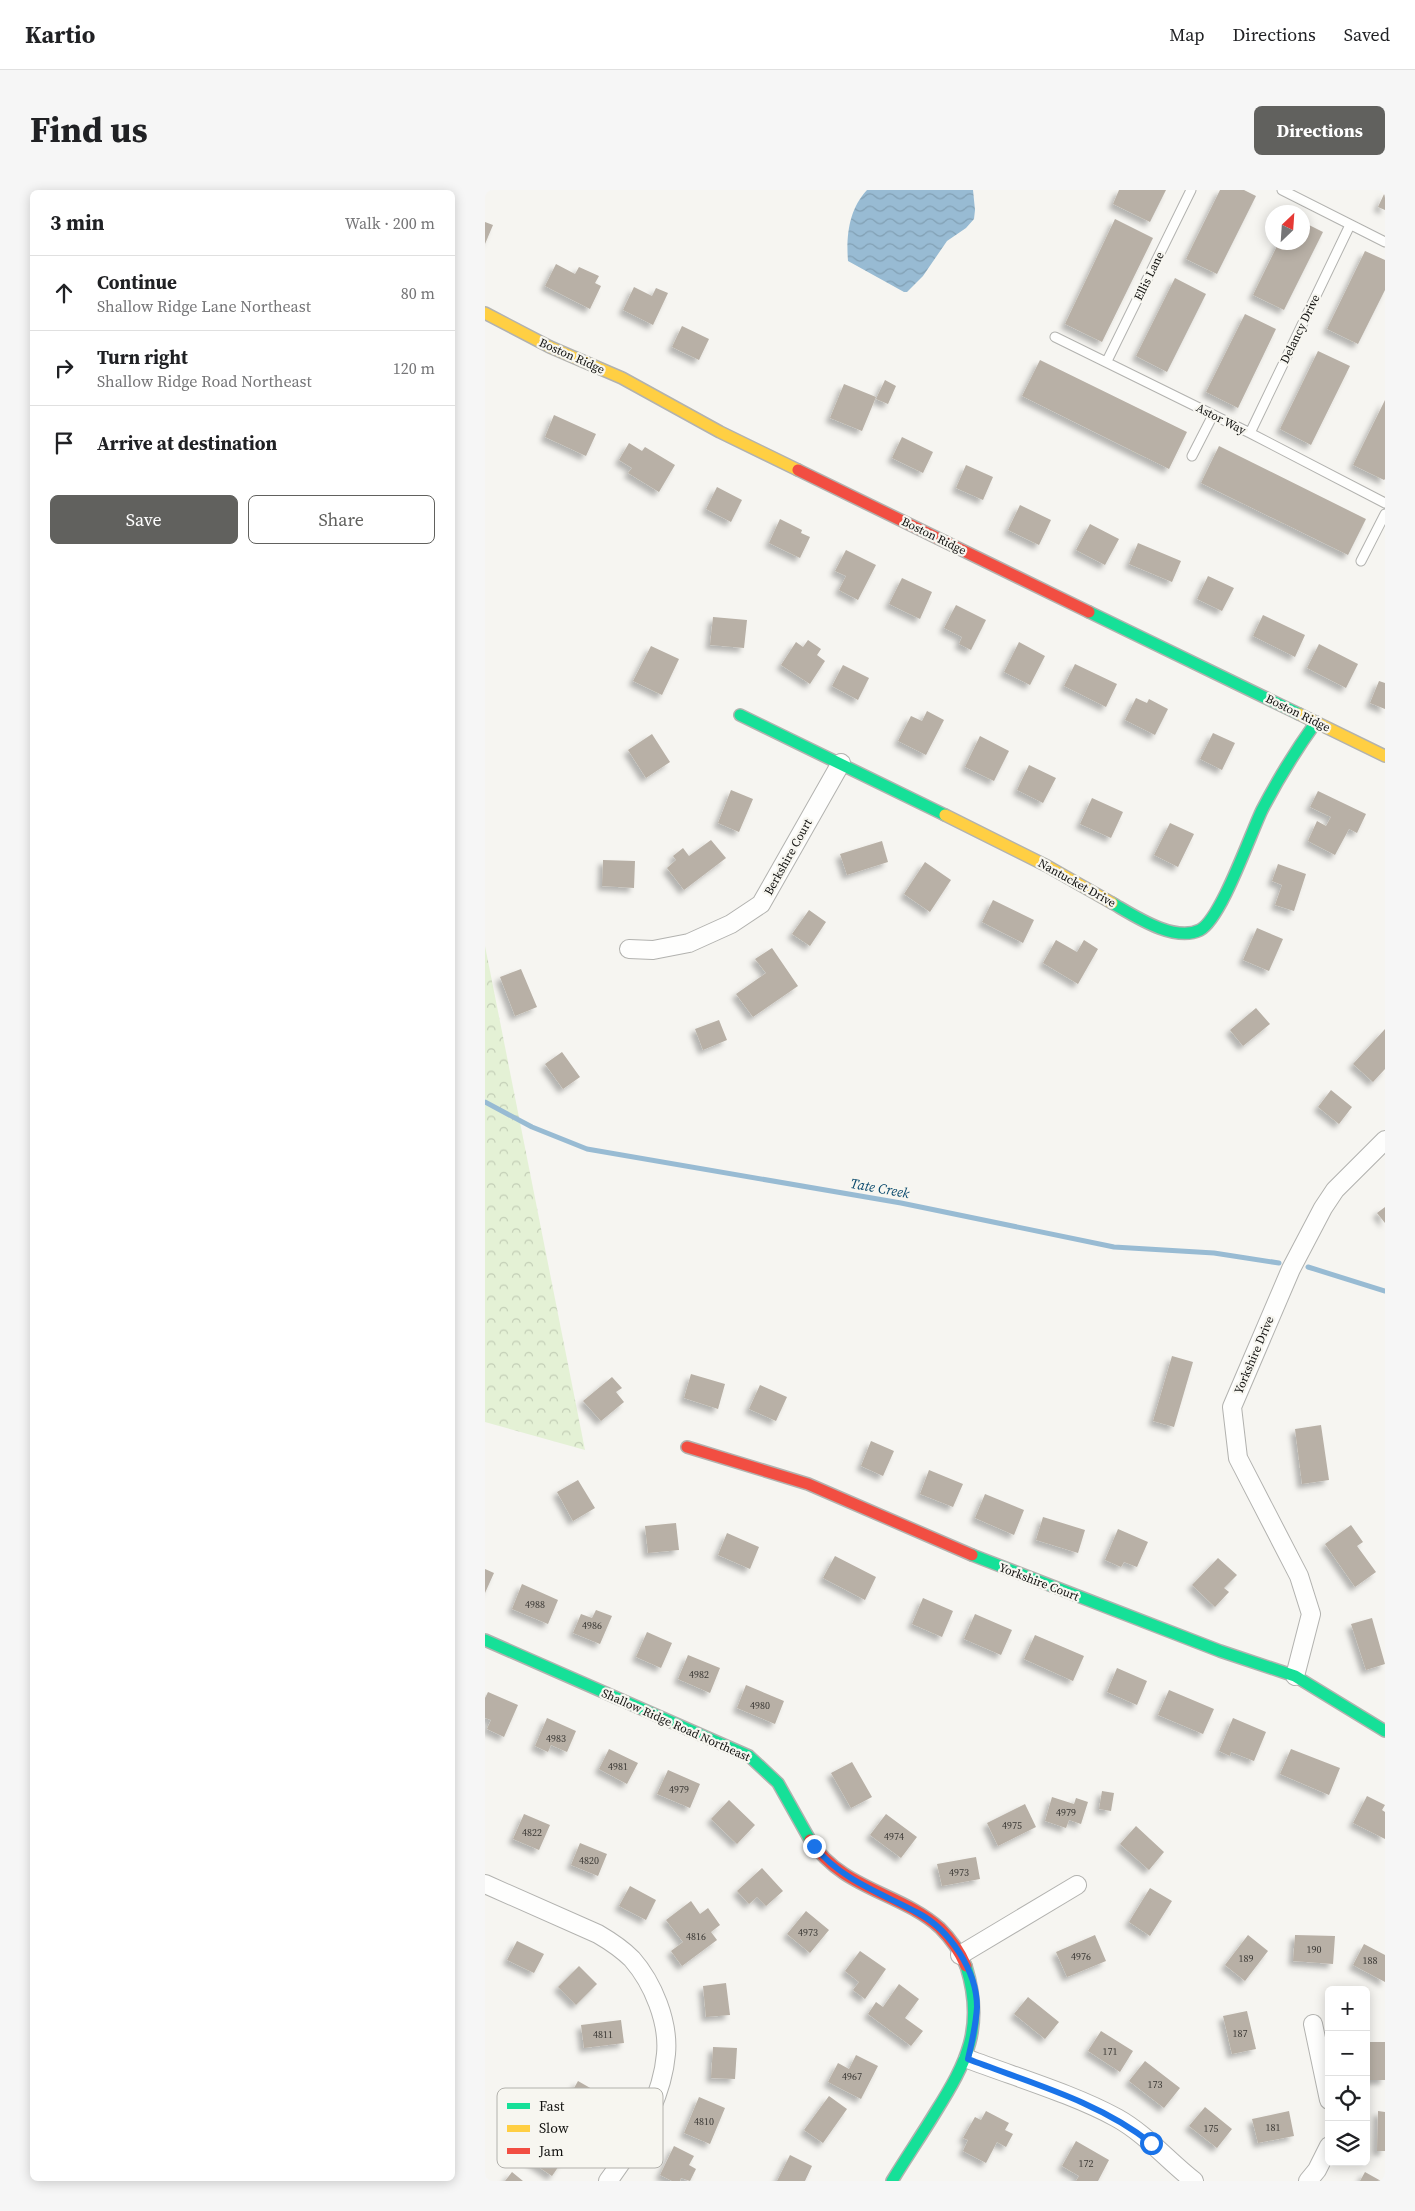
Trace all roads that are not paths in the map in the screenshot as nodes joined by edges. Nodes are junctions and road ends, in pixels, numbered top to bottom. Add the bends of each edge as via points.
1 (1191, 190) edge
2 (1282, 190) edge
3 (1350, 224) junction
4 (1385, 242) edge
5 (485, 313) edge
6 (1055, 338) dead end
7 (1107, 361) junction
8 (1213, 415) junction
9 (1250, 433) junction
10 (1192, 456) dead end
11 (1385, 503) edge
12 (1385, 514) edge
13 (1361, 561) dead end
14 (740, 715) dead end
15 (1316, 722) junction
16 (1385, 756) edge
17 (841, 762) junction
18 (629, 949) dead end
19 (1385, 1140) edge
20 (687, 1447) dead end
21 (485, 1640) edge
22 (1295, 1676) junction
23 (1385, 1732) edge
24 (485, 1884) edge
25 (1077, 1885) dead end
26 (961, 1955) junction
27 (1313, 2024) dead end
28 (968, 2059) junction
29 (1325, 2081) edge
30 (658, 2088) edge
31 (1325, 2154) edge
32 (616, 2168) edge
33 (608, 2181) edge
34 (892, 2181) edge
35 (1194, 2181) edge
36 (1308, 2181) edge

1 - 7 lane, Ellis Lane
2 - 3 lane
3 - 4 lane
3 - 9 lane, Delancy Drive
5 - 15 street, Boston Ridge via 550,347 622,378 720,432
6 - 7 lane, Astor Way
7 - 8 lane, Astor Way
8 - 9 lane, Astor Way
8 - 10 lane
9 - 11 lane, Astor Way
12 - 13 lane
14 - 17 street, Nantucket Drive
15 - 16 street, Boston Ridge
15 - 17 street, Nantucket Drive via 1291,757 1262,810 1215,915 1200,930 1183,934 1150,925 1047,866
17 - 18 street, Berkshire Court via 761,904 731,924 689,943 653,950
19 - 22 street, Yorkshire Drive via 1335,1190 1323,1208 1291,1269 1232,1407 1238,1458 1299,1576 1311,1614
20 - 22 street, Yorkshire Court via 808,1484 999,1567
21 - 26 street, Shallow Ridge Road Northeast via 749,1756 781,1788 814,1846 825,1859 842,1873 934,1924
22 - 23 street, Yorkshire Court
24 - 30 street via 598,1934 632,1959 651,1988 663,2022 666,2053
25 - 26 street
26 - 28 street, Shallow Ridge Road Northeast via 973,1982 977,2005
27 - 29 street
28 - 34 street, Shallow Ridge Road Northeast
28 - 35 street via 1118,2119
31 - 36 street
32 - 33 street

